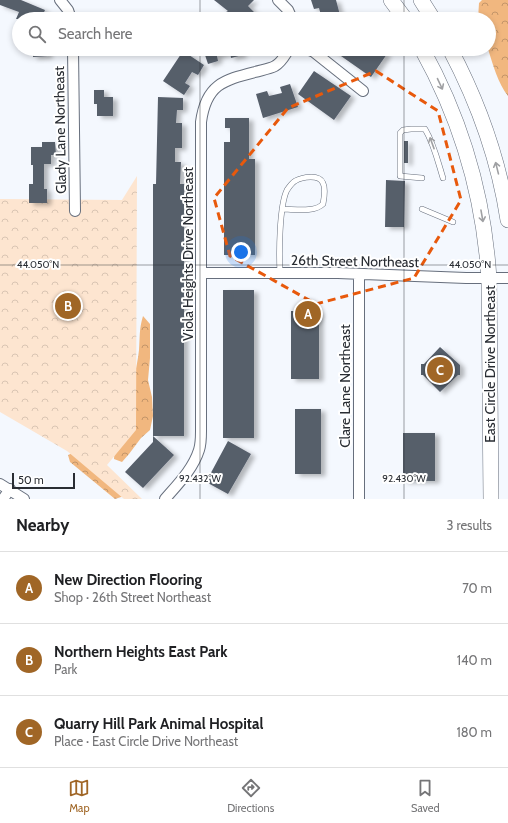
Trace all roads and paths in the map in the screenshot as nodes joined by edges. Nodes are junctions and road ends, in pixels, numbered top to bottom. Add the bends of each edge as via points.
1 (60, 0) edge
2 (278, 0) edge
3 (391, 0) edge
4 (421, 0) edge
5 (69, 12) edge
6 (289, 12) edge
7 (400, 12) edge
8 (429, 12) edge
9 (73, 56) edge
10 (285, 56) edge
11 (319, 56) edge
12 (426, 56) edge
13 (453, 56) edge
14 (363, 90) dead end
15 (422, 178) dead end
16 (443, 178) dead end
17 (282, 209) junction
18 (422, 209) dead end
19 (75, 211) dead end
20 (508, 220) edge
21 (453, 222) dead end
22 (202, 273) junction
23 (280, 273) junction
24 (360, 274) junction
25 (490, 278) junction
26 (508, 278) edge
27 (0, 484) edge
28 (10, 489) junction
29 (3, 499) edge
30 (24, 499) edge
31 (165, 499) edge
32 (359, 499) edge
33 (491, 499) edge

1 - 5 street
2 - 6 street
3 - 7 main road
4 - 8 main road
9 - 19 street, Glady Lane Northeast
10 - 22 street, Viola Heights Drive Northeast via 269,69 224,81 206,99 201,122
11 - 14 street
12 -> 25 main road, East Circle Drive Northeast via 447,98 472,171 483,219
20 -> 13 main road via 490,146 468,86
16 -> 15 lane via 425,129 403,130 400,133 400,176
17 - 17 lane via 284,197 295,181 312,177 323,182 323,204 320,208
17 - 23 lane
18 - 21 lane
22 - 23 street, 26th Street Northeast
22 - 31 street, Viola Heights Drive Northeast via 200,448 184,478
23 - 24 street, 26th Street Northeast
24 - 25 street, 26th Street Northeast
24 - 32 street, Clare Lane Northeast
25 - 26 street, 26th Street Northeast
25 - 33 main road, East Circle Drive Northeast
27 - 28 street
28 - 29 street
28 - 30 street

